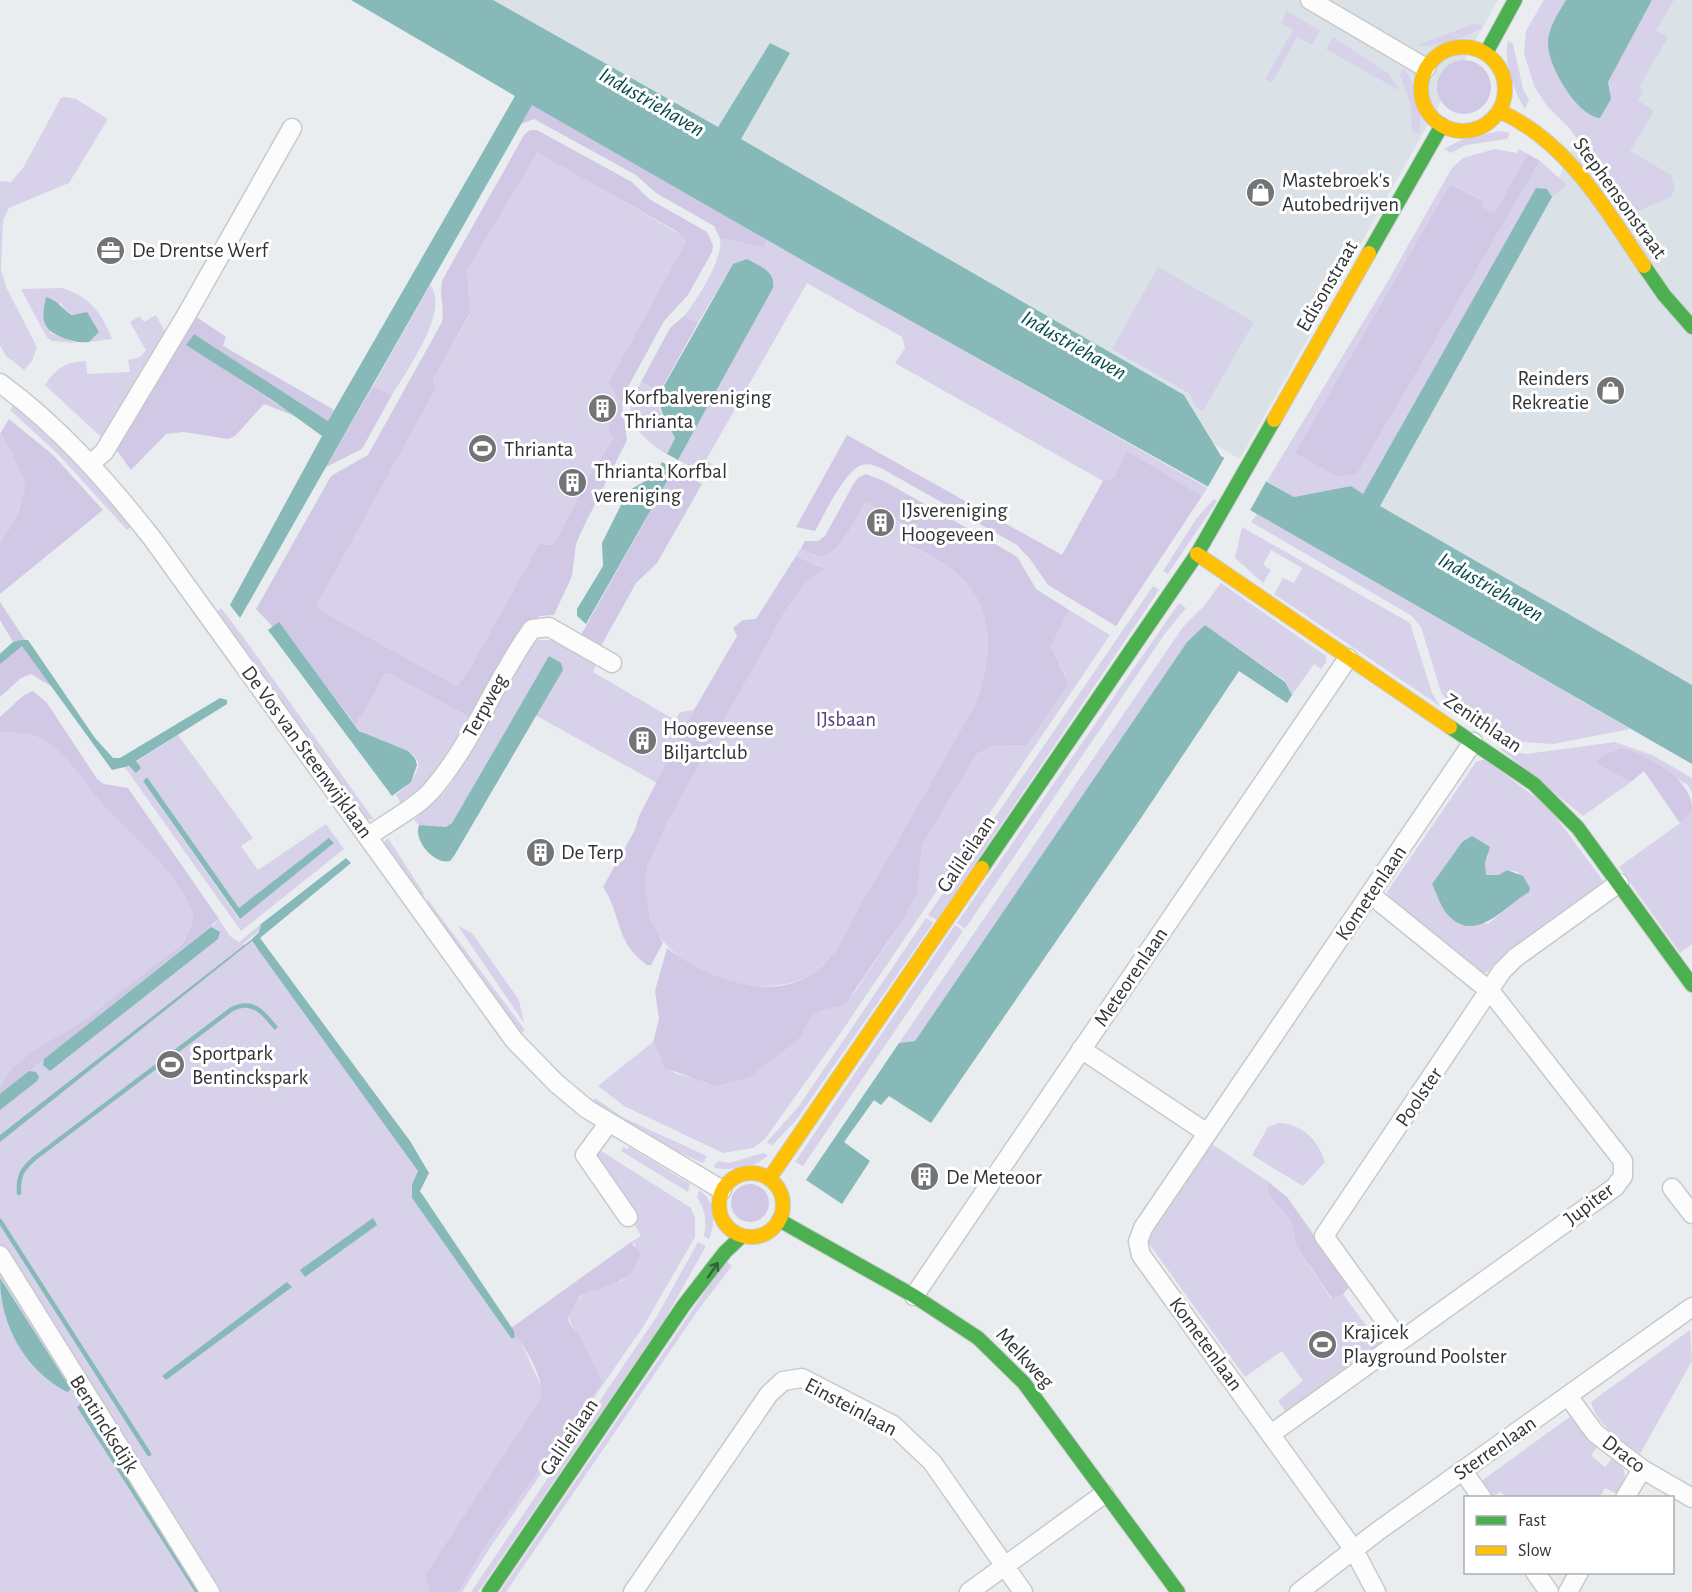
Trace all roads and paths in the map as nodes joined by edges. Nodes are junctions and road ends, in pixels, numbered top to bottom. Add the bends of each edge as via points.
1 (1311, 0) edge
2 (1515, 0) edge
3 (1486, 53) junction
4 (1426, 68) junction
5 (1499, 111) junction
6 (1442, 125) junction
7 (292, 128) dead end
8 (1692, 327) edge
9 (0, 383) edge
10 (90, 464) junction
11 (1197, 554) junction
12 (1348, 658) junction
13 (612, 663) dead end
14 (1473, 742) junction
15 (368, 837) junction
16 (1619, 883) junction
17 (1370, 894) junction
18 (1692, 985) edge
19 (1491, 992) junction
20 (1082, 1049) junction
21 (608, 1124) junction
22 (1207, 1133) junction
23 (770, 1179) junction
24 (1672, 1188) dead end
25 (722, 1190) junction
26 (1692, 1214) edge
27 (628, 1217) dead end
28 (779, 1220) junction
29 (723, 1222) junction
30 (742, 1236) junction
31 (0, 1255) edge
32 (914, 1296) junction
33 (684, 1305) junction
34 (1692, 1307) edge
35 (1399, 1340) junction
36 (1568, 1396) junction
37 (1271, 1434) junction
38 (1642, 1469) junction
39 (1463, 1471) junction
40 (1104, 1494) junction
41 (1481, 1496) edge
42 (1626, 1496) edge
43 (1692, 1498) edge
44 (1354, 1550) junction
45 (1005, 1568) junction
46 (1536, 1574) edge
47 (1578, 1574) edge
48 (210, 1592) edge
49 (489, 1592) edge
50 (633, 1592) edge
51 (969, 1592) edge
52 (1023, 1592) edge
53 (1178, 1592) edge
54 (1299, 1592) edge
55 (1376, 1592) edge
56 (1549, 1592) edge
57 (1568, 1592) edge

1 - 4 street
2 - 3 main road
3 - 4 main road via 1460,47 1441,54
3 - 5 main road via 1498,65 1504,79 1505,96
4 - 6 main road via 1421,93 1432,116
5 - 6 main road via 1480,128 1466,131
5 - 8 main road, Stephensonstraat via 1522,121 1553,144 1592,190 1664,295
6 - 11 main road, Edisonstraat
7 - 10 street via 175,334 104,452
9 - 10 street, De Vos van Steenwijklaan
10 - 15 street, De Vos van Steenwijklaan via 152,538
11 - 12 main road, Zenithlaan
11 - 23 main road, Galileilaan
12 - 14 main road, Zenithlaan
12 - 20 street, Meteorenlaan
13 - 15 street, Terpweg via 549,627 532,628 452,766 429,794
14 - 16 main road, Zenithlaan via 1534,784 1578,828
14 - 17 street, Kometenlaan
15 - 21 street, De Vos van Steenwijklaan via 514,1040 556,1083
16 - 18 main road, Zenithlaan
16 - 19 street, Poolster via 1515,958 1502,971
17 - 19 street, Jupiter
17 - 22 street, Kometenlaan
19 - 35 street, Poolster via 1324,1236
19 - 35 street, Jupiter via 1623,1161 1623,1176 1616,1187
20 - 22 street
20 - 32 street, Meteorenlaan
21 - 25 street, De Vos van Steenwijklaan
21 - 27 street via 585,1155
22 - 37 street, Kometenlaan via 1143,1228 1138,1242 1141,1255
23 - 25 main road via 743,1174
23 - 28 main road via 783,1202
24 - 26 street
25 - 29 main road via 719,1209
28 - 30 main road via 767,1233
28 - 32 main road, Melkweg
29 - 30 main road
29 - 33 main road, Galileilaan via 690,1282
33 -> 30 main road, Galileilaan
31 - 48 street, Bentincksdijk
32 - 40 main road, Melkweg via 978,1338 1024,1383
33 - 49 main road, Galileilaan
34 - 36 street, Sterrenlaan
35 - 37 street, Jupiter
36 - 38 street, Draco via 1596,1432
36 - 39 street, Sterrenlaan
37 - 44 street, Kometenlaan
38 - 42 street
38 - 43 street, Draco
39 - 41 street
39 - 44 street, Sterrenlaan
40 - 45 street
40 - 53 main road, Melkweg
44 - 54 street, Sterrenlaan
44 - 55 street, Kometenlaan
45 - 50 street, Einsteinlaan via 932,1462 893,1425 802,1378 783,1381 769,1394
45 - 51 street
45 - 52 street, Einsteinlaan
46 - 56 street
47 - 57 street

